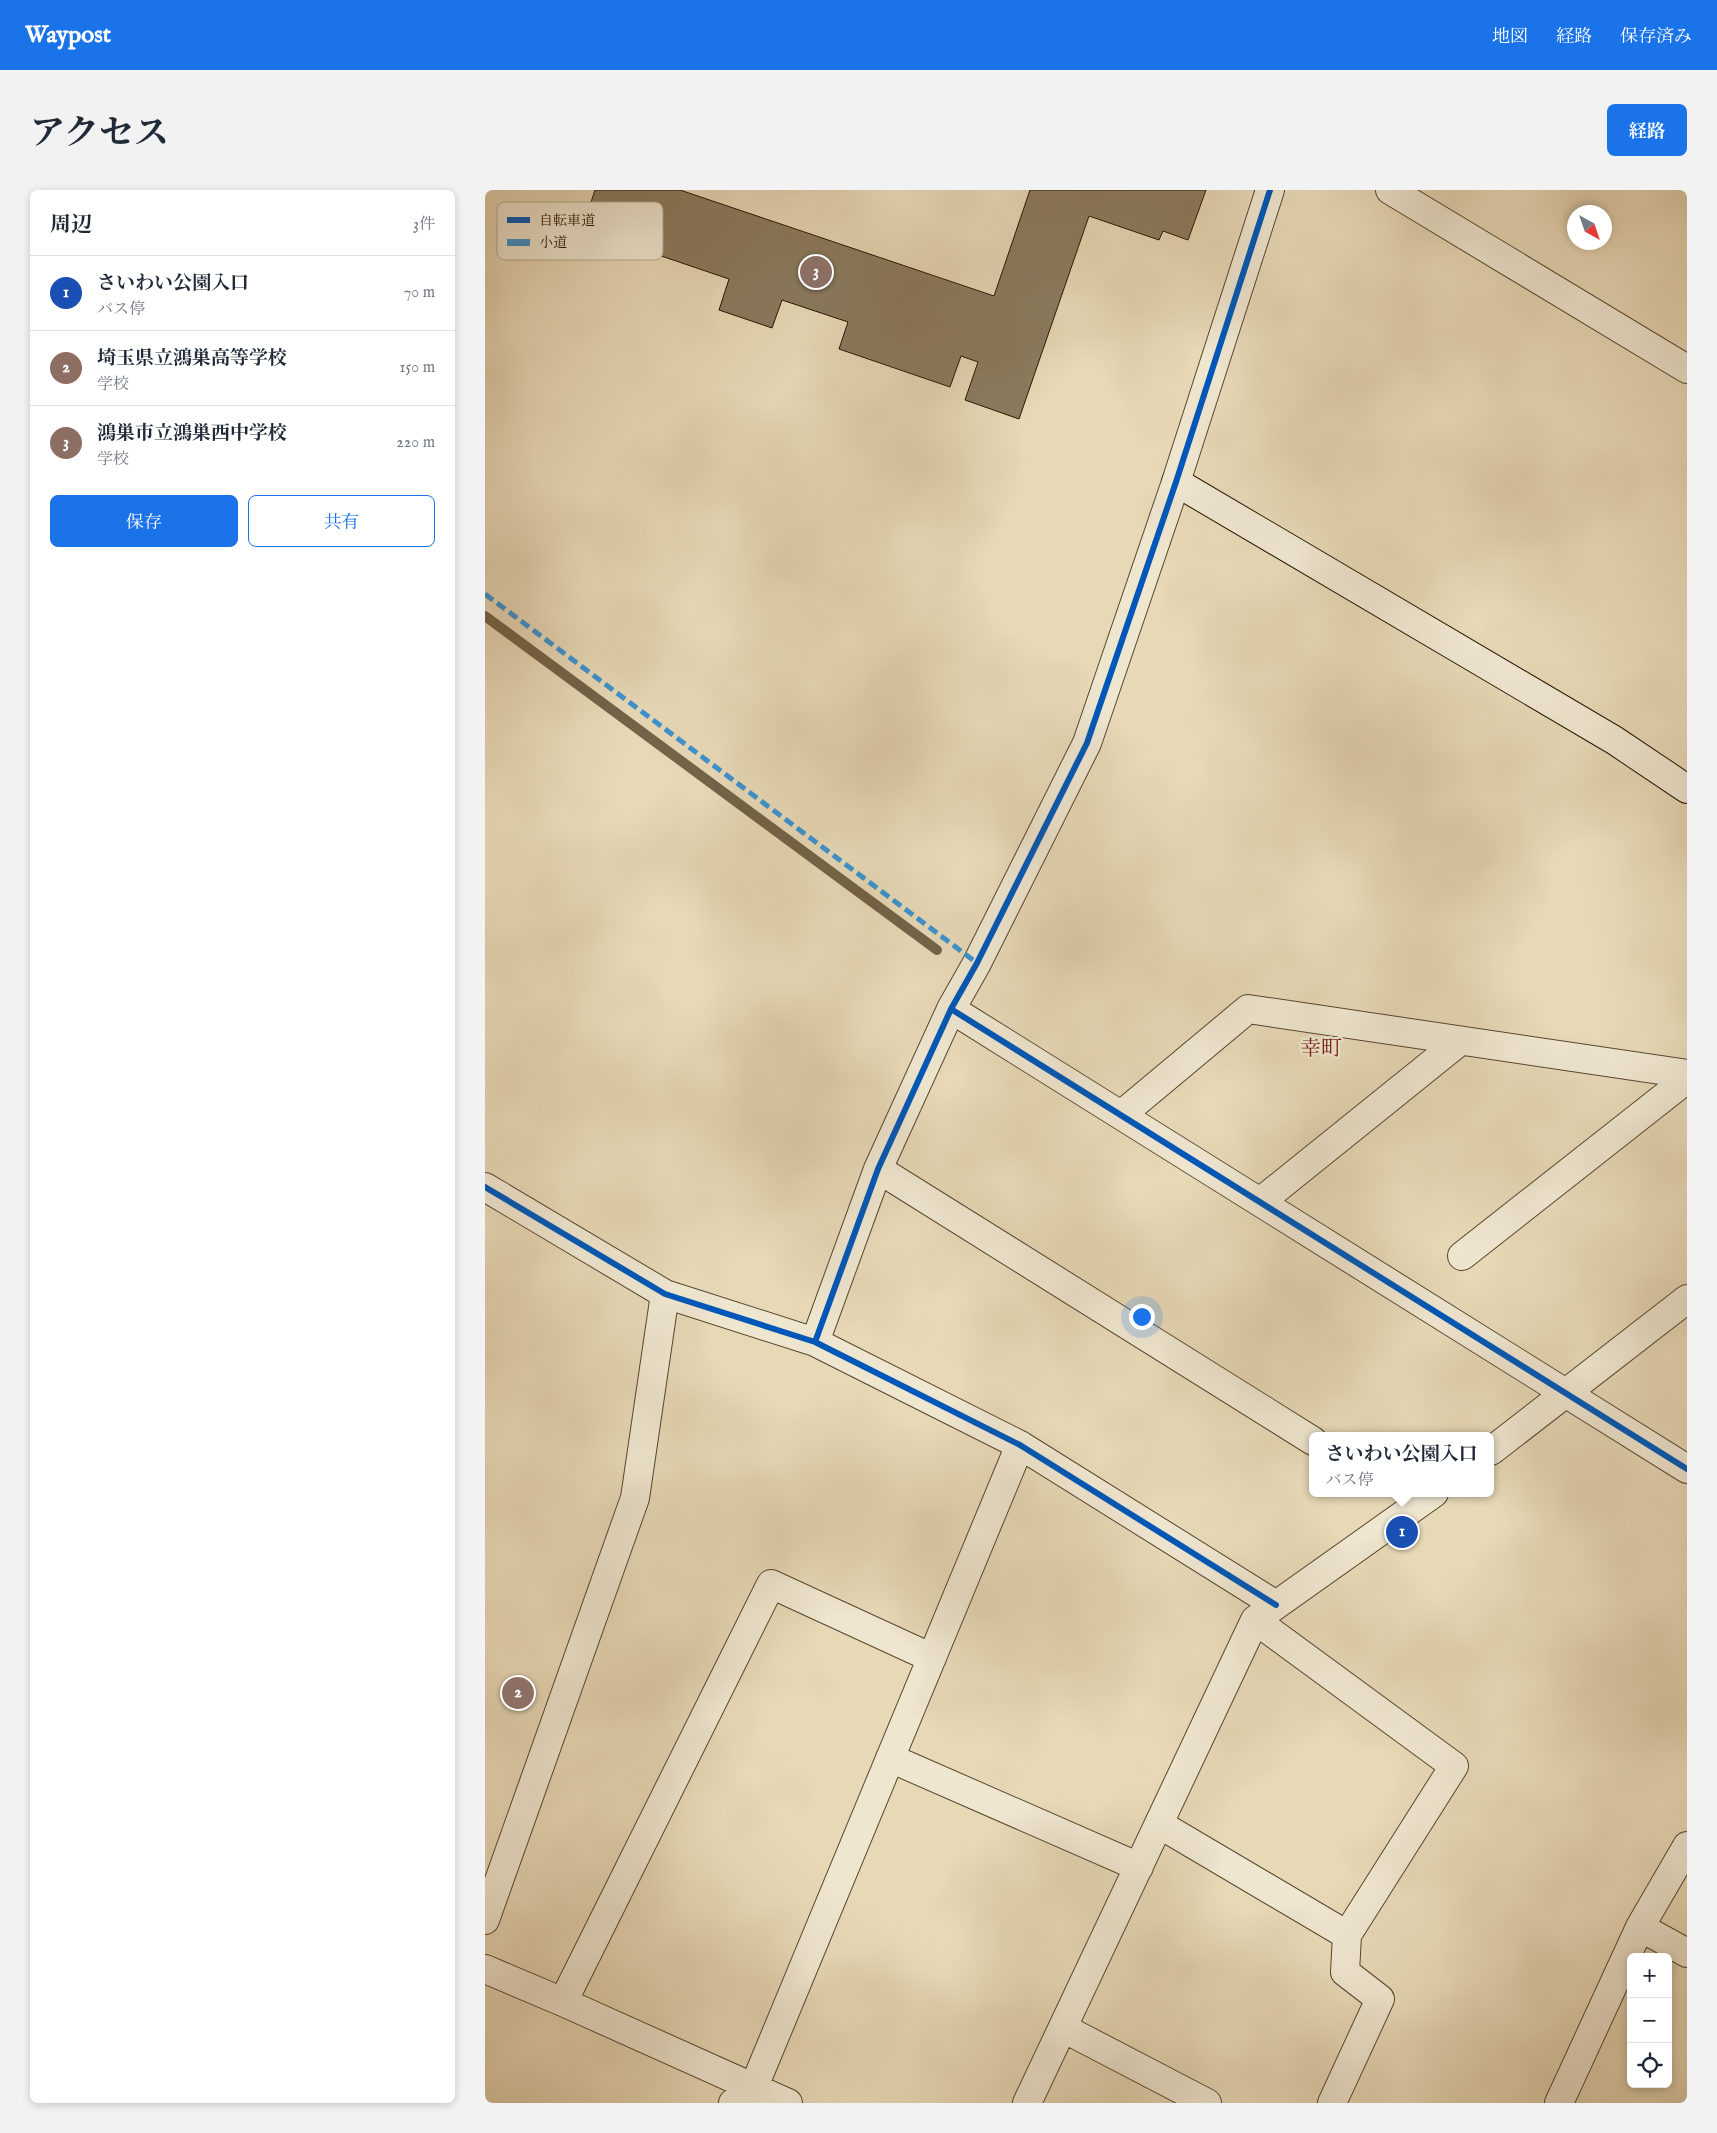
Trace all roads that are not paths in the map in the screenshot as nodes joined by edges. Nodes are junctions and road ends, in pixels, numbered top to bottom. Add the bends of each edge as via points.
1 (1270, 190) edge
2 (1390, 190) edge
3 (1687, 369) edge
4 (1176, 482) junction
5 (1687, 789) edge
6 (951, 1009) junction
7 (1460, 1040) junction
8 (1687, 1074) edge
9 (1687, 1079) edge
10 (1121, 1115) junction
11 (878, 1169) junction
12 (485, 1187) edge
13 (1260, 1202) junction
14 (1462, 1256) dead end
15 (665, 1294) junction
16 (1687, 1299) edge
17 (815, 1342) junction
18 (1567, 1393) junction
19 (1309, 1438) edge
20 (1020, 1445) junction
21 (1494, 1448) edge
22 (1687, 1469) edge
23 (1416, 1497) edge
24 (1265, 1612) junction
25 (932, 1658) junction
26 (890, 1758) junction
27 (1159, 1824) junction
28 (1687, 1846) edge
29 (1139, 1867) junction
30 (485, 1920) edge
31 (1640, 1927) junction
32 (1347, 1935) junction
33 (1687, 1954) edge
34 (485, 1969) edge
35 (563, 2002) junction
36 (1063, 2028) junction
37 (743, 2096) edge
38 (788, 2103) edge
39 (1027, 2103) edge
40 (1207, 2103) edge
41 (1332, 2103) edge
42 (1559, 2103) edge

1 - 4 street
2 - 3 street
4 - 5 street via 1614,740
4 - 6 street via 1087,743
6 - 10 street
6 - 11 street
7 - 8 street
7 - 10 street via 1248,1009
7 - 13 street
9 - 14 street
10 - 13 street
11 - 17 street
11 - 19 street
12 - 15 street
13 - 18 street
15 - 17 street
15 - 30 street via 635,1498
16 - 18 street
17 - 20 street
18 - 21 street
18 - 22 street
20 - 24 street
20 - 25 street
23 - 24 street
24 - 27 street
24 - 32 street via 1454,1766
25 - 26 street
25 - 35 street via 771,1584
26 - 29 street
26 - 37 street
27 - 29 street
27 - 32 street
28 - 31 street
29 - 36 street
31 - 33 street
31 - 42 street
32 - 41 street via 1345,1972 1380,1999
34 - 35 street
35 - 37 street
36 - 39 street
36 - 40 street
37 - 38 street

